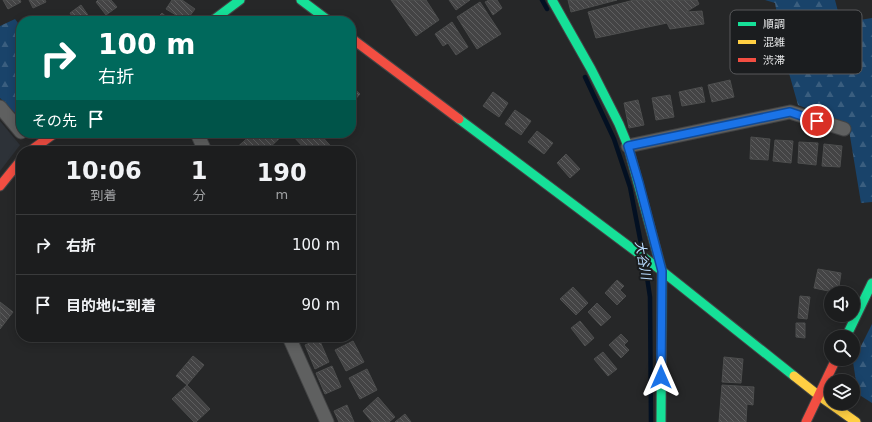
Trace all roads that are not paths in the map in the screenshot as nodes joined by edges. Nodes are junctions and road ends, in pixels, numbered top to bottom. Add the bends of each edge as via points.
1 (240, 0) edge
2 (301, 0) edge
3 (552, 0) edge
4 (219, 16) edge
5 (322, 16) edge
6 (356, 42) edge
7 (0, 107) edge
8 (16, 127) edge
9 (844, 130) dead end
10 (48, 138) edge
11 (36, 146) edge
12 (628, 146) junction
13 (16, 166) edge
14 (0, 186) edge
15 (662, 271) junction
16 (872, 284) edge
17 (849, 330) edge
18 (291, 342) edge
19 (832, 366) edge
20 (818, 395) junction
21 (327, 422) edge
22 (661, 422) edge
23 (806, 422) edge
24 (856, 422) edge

1 - 4 street
2 - 5 street
3 - 12 street via 591,69
6 - 15 street
7 - 8 street
9 - 12 street via 790,112
10 - 11 street
12 - 15 street
13 - 14 street
15 - 20 street
15 - 22 street
16 - 17 street
18 - 21 street
19 - 20 street
20 - 23 street
20 - 24 street

